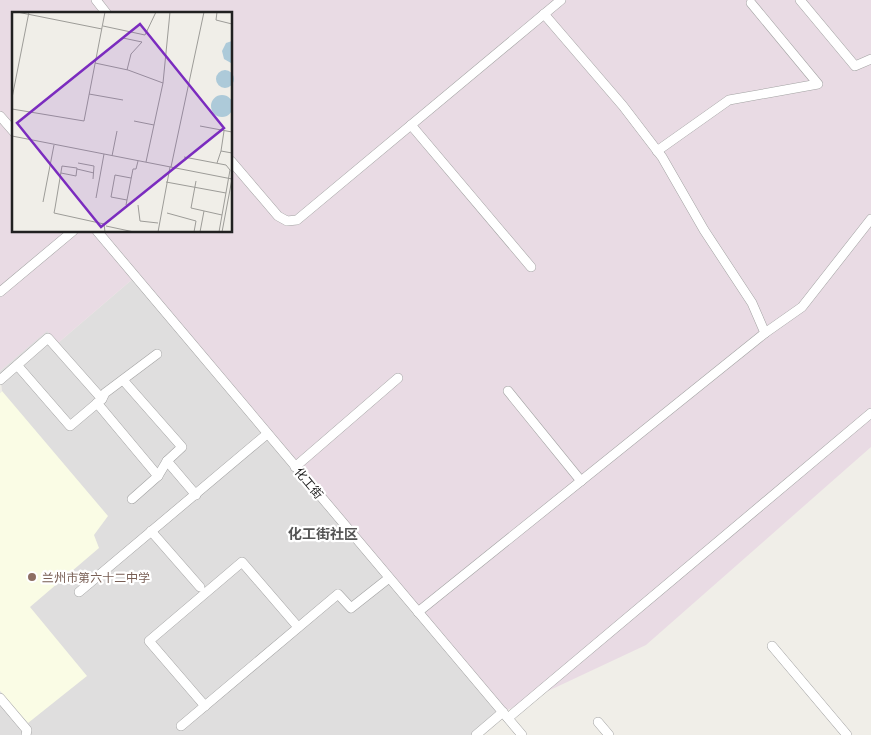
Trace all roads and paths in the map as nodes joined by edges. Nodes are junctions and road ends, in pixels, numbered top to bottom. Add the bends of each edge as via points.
1 (96, 0) edge
2 (561, 0) edge
3 (800, 0) edge
4 (750, 3) dead end
5 (106, 12) edge
6 (544, 14) junction
7 (871, 59) edge
8 (0, 116) edge
9 (411, 125) junction
10 (12, 130) edge
11 (657, 151) junction
12 (232, 162) edge
13 (871, 219) edge
14 (71, 232) edge
15 (98, 232) edge
16 (531, 267) dead end
17 (0, 292) edge
18 (766, 334) junction
19 (157, 354) dead end
20 (17, 365) junction
21 (398, 378) dead end
22 (0, 380) edge
23 (123, 380) junction
24 (508, 391) dead end
25 (99, 401) junction
26 (871, 413) edge
27 (267, 434) junction
28 (167, 461) junction
29 (295, 467) junction
30 (158, 476) junction
31 (581, 481) junction
32 (196, 495) junction
33 (132, 499) dead end
34 (151, 531) junction
35 (389, 578) junction
36 (200, 588) dead end
37 (80, 592) dead end
38 (418, 612) junction
39 (298, 627) junction
40 (772, 646) dead end
41 (0, 698) edge
42 (205, 706) junction
43 (505, 715) junction
44 (598, 722) dead end
45 (181, 726) dead end
46 (26, 735) edge
47 (476, 735) edge
48 (522, 735) edge
49 (609, 735) edge
50 (847, 735) edge

1 - 5 street
2 - 6 street
3 - 7 street via 855,66
4 - 11 street via 818,84 728,100
6 - 9 street
6 - 11 street
8 - 10 street
9 - 12 street via 292,221 278,216
9 - 16 street
11 - 18 street via 752,303
13 - 18 street via 802,308
14 - 17 street
15 - 27 street, 化工街
18 - 31 street
19 - 23 street
20 - 22 street
20 - 25 street via 70,426
20 - 25 street via 48,338
21 - 29 street
23 - 25 street
23 - 28 street via 182,447
24 - 31 street
25 - 30 street
26 - 43 street
27 - 29 street, 化工街
27 - 32 street
28 - 30 street
28 - 32 street
29 - 35 street, 化工街
30 - 33 street
31 - 38 street
32 - 34 street
34 - 36 street
34 - 37 street
35 - 38 street, 化工街
35 - 39 street via 351,608 338,594
38 - 43 street, 化工街
39 - 42 street
39 - 42 street via 242,562 149,641
40 - 50 street
41 - 46 street via 27,730
42 - 45 street
43 - 47 street
43 - 48 street, 化工街
44 - 49 street

